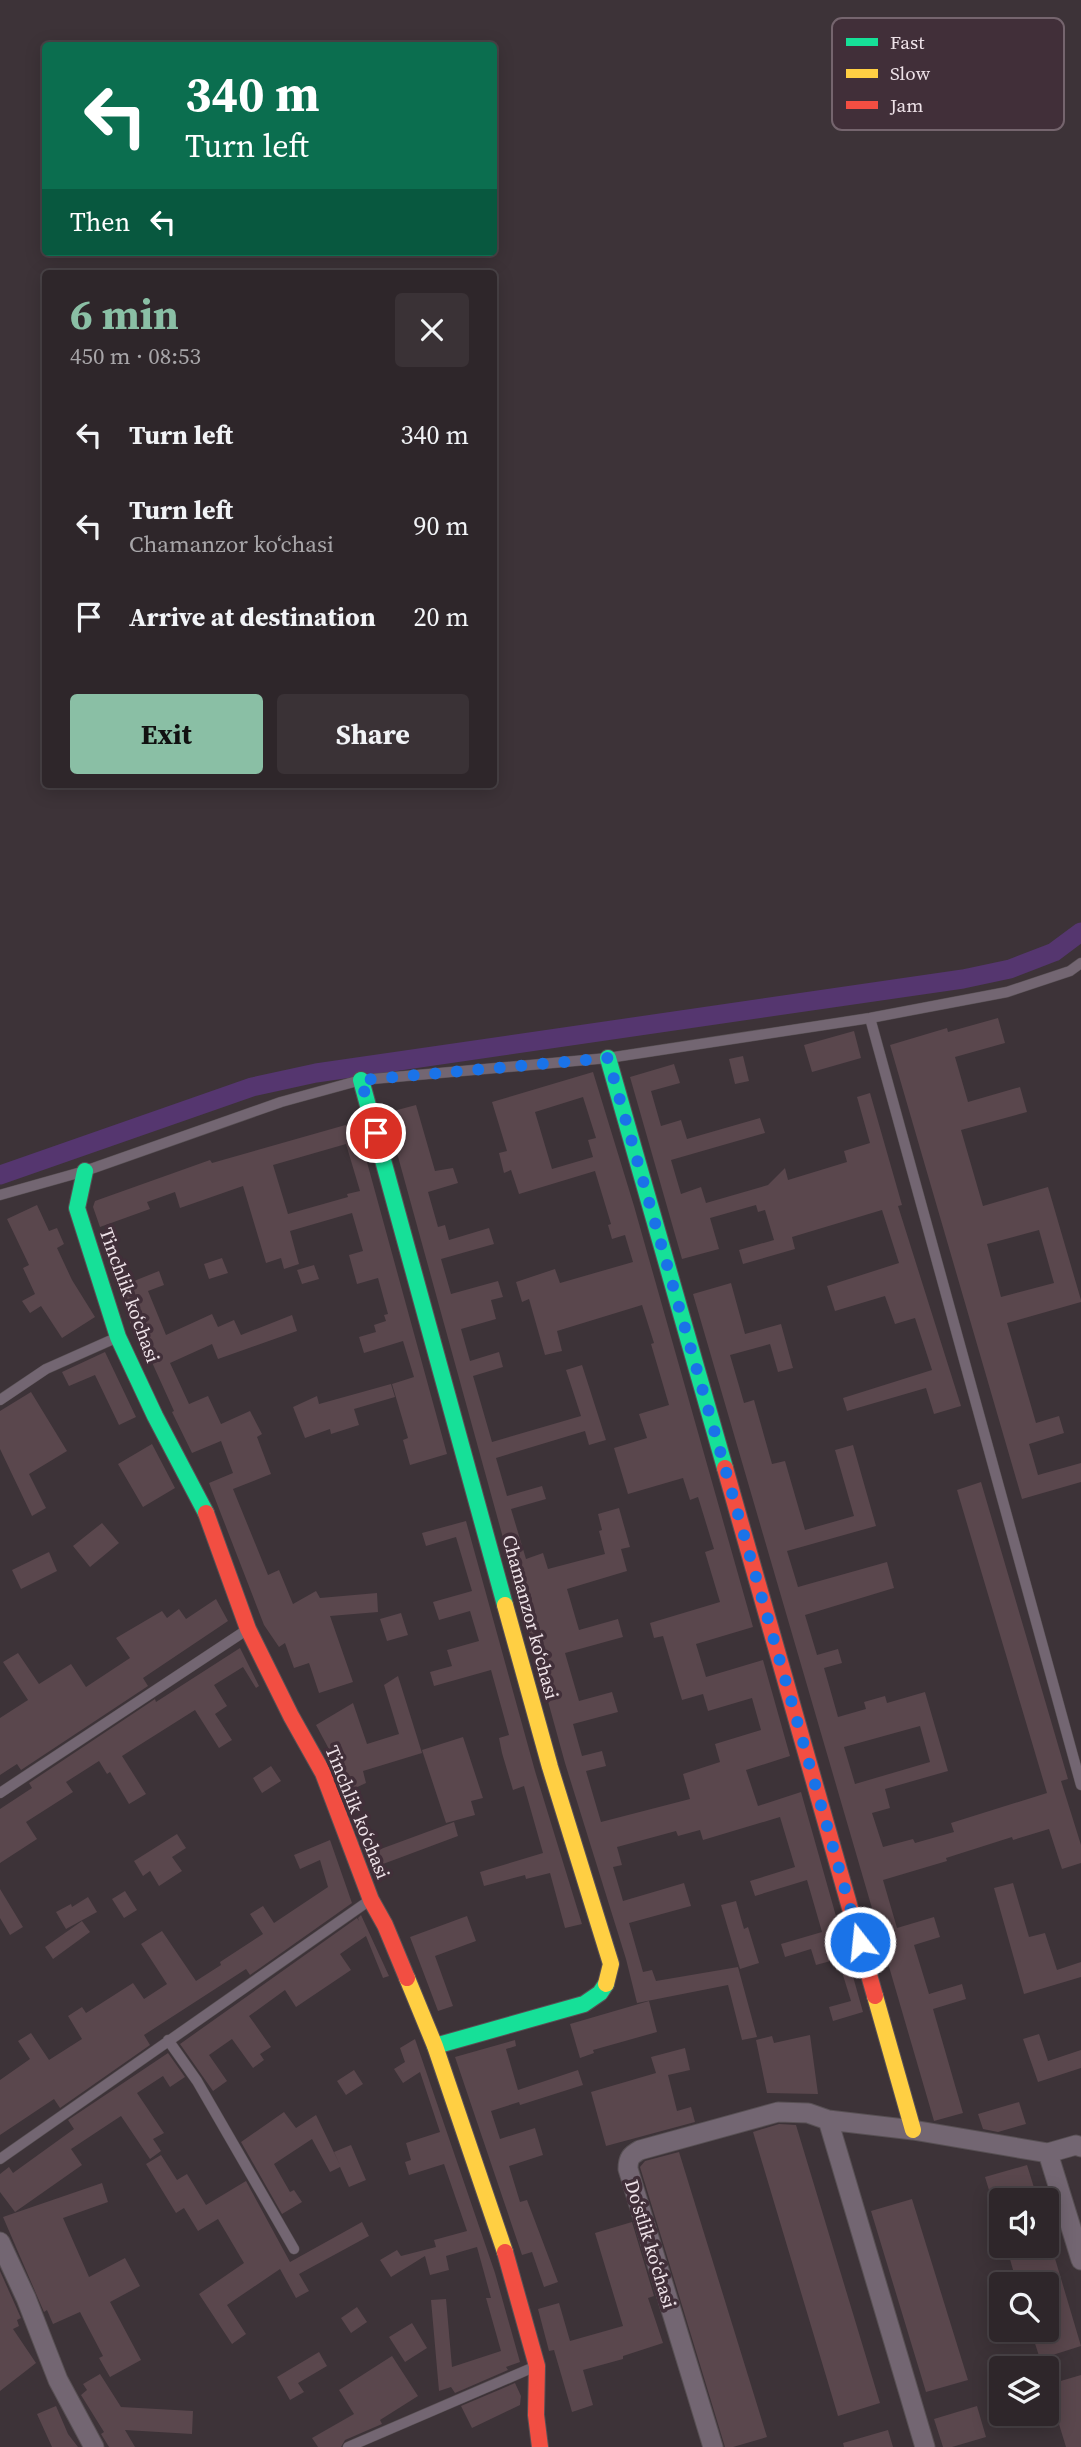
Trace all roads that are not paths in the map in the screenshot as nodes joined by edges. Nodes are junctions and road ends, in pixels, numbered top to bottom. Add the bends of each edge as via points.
1 (1081, 963) edge
2 (870, 1018) junction
3 (608, 1058) junction
4 (361, 1080) junction
5 (85, 1171) junction
6 (0, 1195) edge
7 (118, 1337) junction
8 (0, 1400) edge
9 (248, 1629) junction
10 (1081, 1785) edge
11 (0, 1793) edge
12 (371, 1900) junction
13 (168, 2040) junction
14 (435, 2046) junction
15 (828, 2120) junction
16 (913, 2130) junction
17 (1081, 2147) edge
18 (1048, 2153) junction
19 (0, 2159) edge
20 (0, 2242) edge
21 (295, 2249) dead end
22 (1081, 2260) edge
23 (537, 2366) junction
24 (94, 2447) edge
25 (348, 2447) edge
26 (540, 2447) edge
27 (713, 2447) edge
28 (925, 2447) edge

1 - 2 lane via 1007,992
2 - 3 lane
2 - 10 lane
3 - 4 lane
3 - 16 street
4 - 5 lane via 281,1102
4 - 14 street, Chamanzor koʻchasi via 550,1767 611,1965 607,1987 583,2004
5 - 6 lane
5 - 7 street, Tinchlik koʻchasi via 77,1208
7 - 8 lane via 46,1369
7 - 9 street, Tinchlik koʻchasi via 205,1511
9 - 11 lane
9 - 12 street, Tinchlik koʻchasi via 323,1773
12 - 13 lane
12 - 14 street, Tinchlik koʻchasi
13 - 19 lane
13 - 21 lane
14 - 23 street, Tinchlik koʻchasi via 510,2268
15 - 16 street, Doʻstlik koʻchasi
15 - 27 street, Doʻstlik koʻchasi via 808,2113 778,2112 640,2150 628,2161
15 - 28 street
16 - 18 street, Doʻstlik koʻchasi
17 - 18 street, Doʻstlik koʻchasi
18 - 22 street
20 - 24 street via 58,2380
23 - 25 lane
23 - 26 street, Tinchlik koʻchasi

